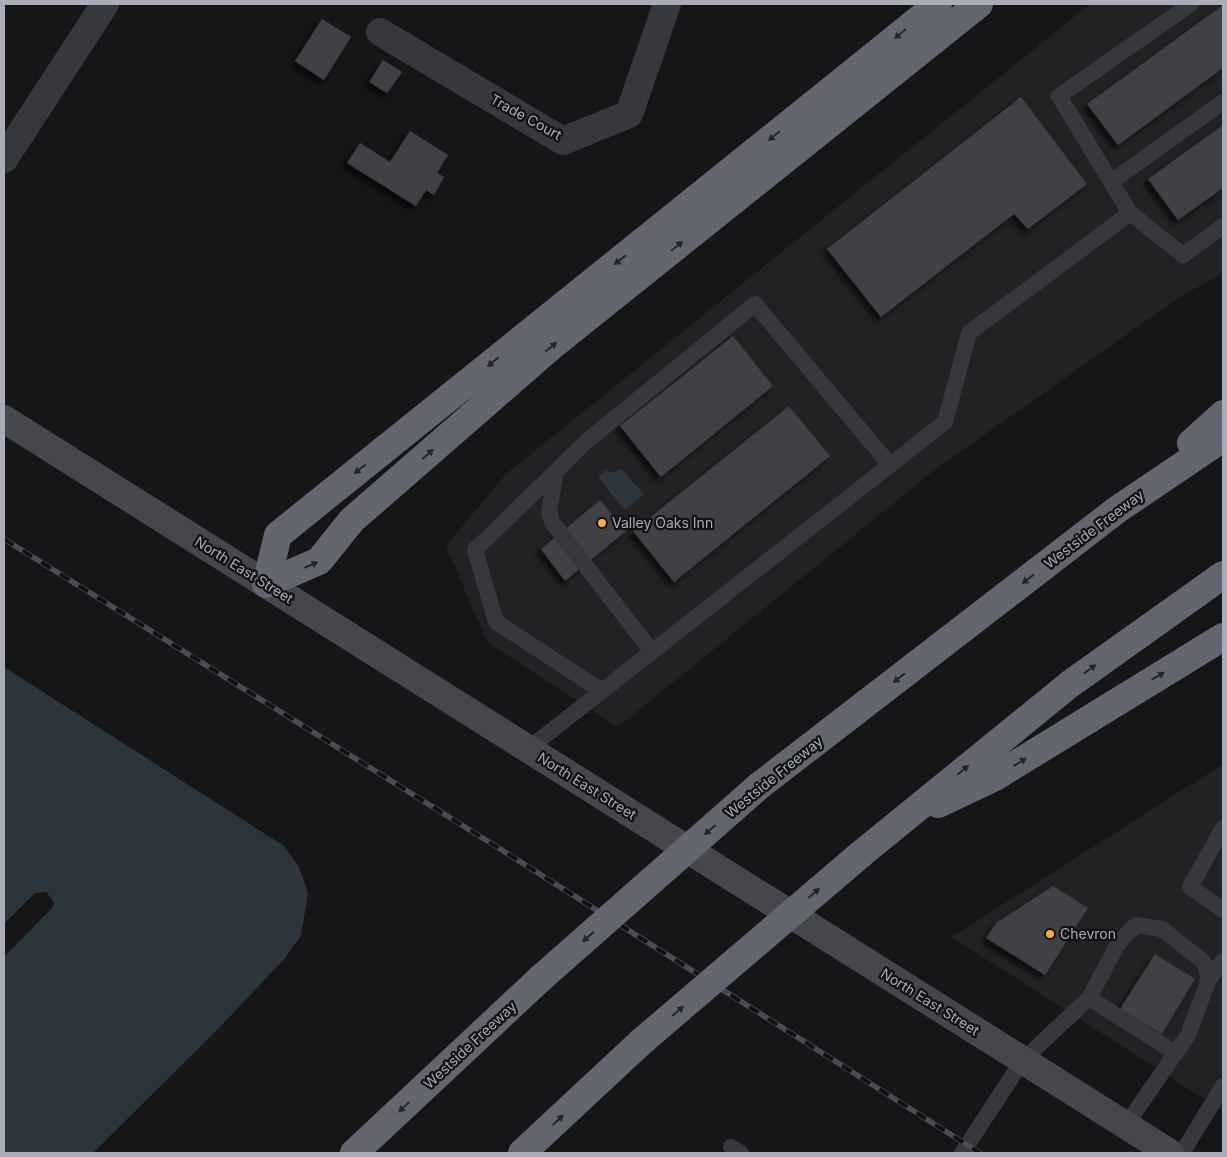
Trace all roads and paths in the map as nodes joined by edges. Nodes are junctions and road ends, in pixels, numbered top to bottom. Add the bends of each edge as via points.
1 (105, 4) edge
2 (667, 4) edge
3 (938, 4) edge
4 (979, 4) edge
5 (1191, 4) edge
6 (380, 32) dead end
7 (1223, 102) edge
8 (4, 159) edge
9 (1111, 182) junction
10 (1130, 213) junction
11 (1223, 226) edge
12 (1223, 414) edge
13 (4, 419) edge
14 (1223, 438) edge
15 (890, 465) junction
16 (556, 471) junction
17 (1118, 510) junction
18 (1223, 576) edge
19 (266, 584) junction
20 (1223, 637) edge
21 (652, 652) junction
22 (602, 691) junction
23 (528, 749) junction
24 (898, 824) junction
25 (1223, 828) edge
26 (1223, 910) edge
27 (1223, 961) edge
28 (1209, 979) junction
29 (1089, 998) junction
30 (1176, 1052) junction
31 (1023, 1060) junction
32 (1223, 1086) edge
33 (1126, 1125) junction
34 (354, 1153) edge
35 (522, 1153) edge
36 (962, 1153) edge
37 (1170, 1153) edge
38 (1182, 1153) edge

1 - 8 street
2 - 6 street, Trade Court via 629,114 563,141
3 -> 19 highway via 278,534
19 -> 4 highway via 319,561 352,520 553,345
5 - 9 lane via 1059,96
7 - 9 lane
9 - 10 lane
10 - 11 lane via 1183,255
10 - 15 lane via 970,333 945,422
12 - 17 highway
13 - 19 main road, North East Street
14 - 17 highway, Westside Freeway
15 - 16 lane via 755,304 588,440
15 - 21 lane
16 - 21 lane via 549,512 552,522
16 - 22 lane via 476,550 496,622
17 -> 34 highway, Westside Freeway, bridge via 759,786 542,978
24 -> 18 highway via 1070,684
19 - 23 main road, North East Street
24 -> 20 highway via 995,777
21 - 22 lane
22 - 23 lane
23 - 31 main road, North East Street
35 -> 24 highway, bridge via 641,1042
25 - 26 lane via 1190,887
27 - 28 lane
28 - 29 lane via 1204,962 1162,929 1136,926 1119,942
28 - 30 lane via 1188,1034
29 - 30 lane
29 - 31 lane
30 - 33 lane
31 - 33 main road, North East Street
31 - 36 lane
32 - 38 lane
33 - 37 main road, North East Street

